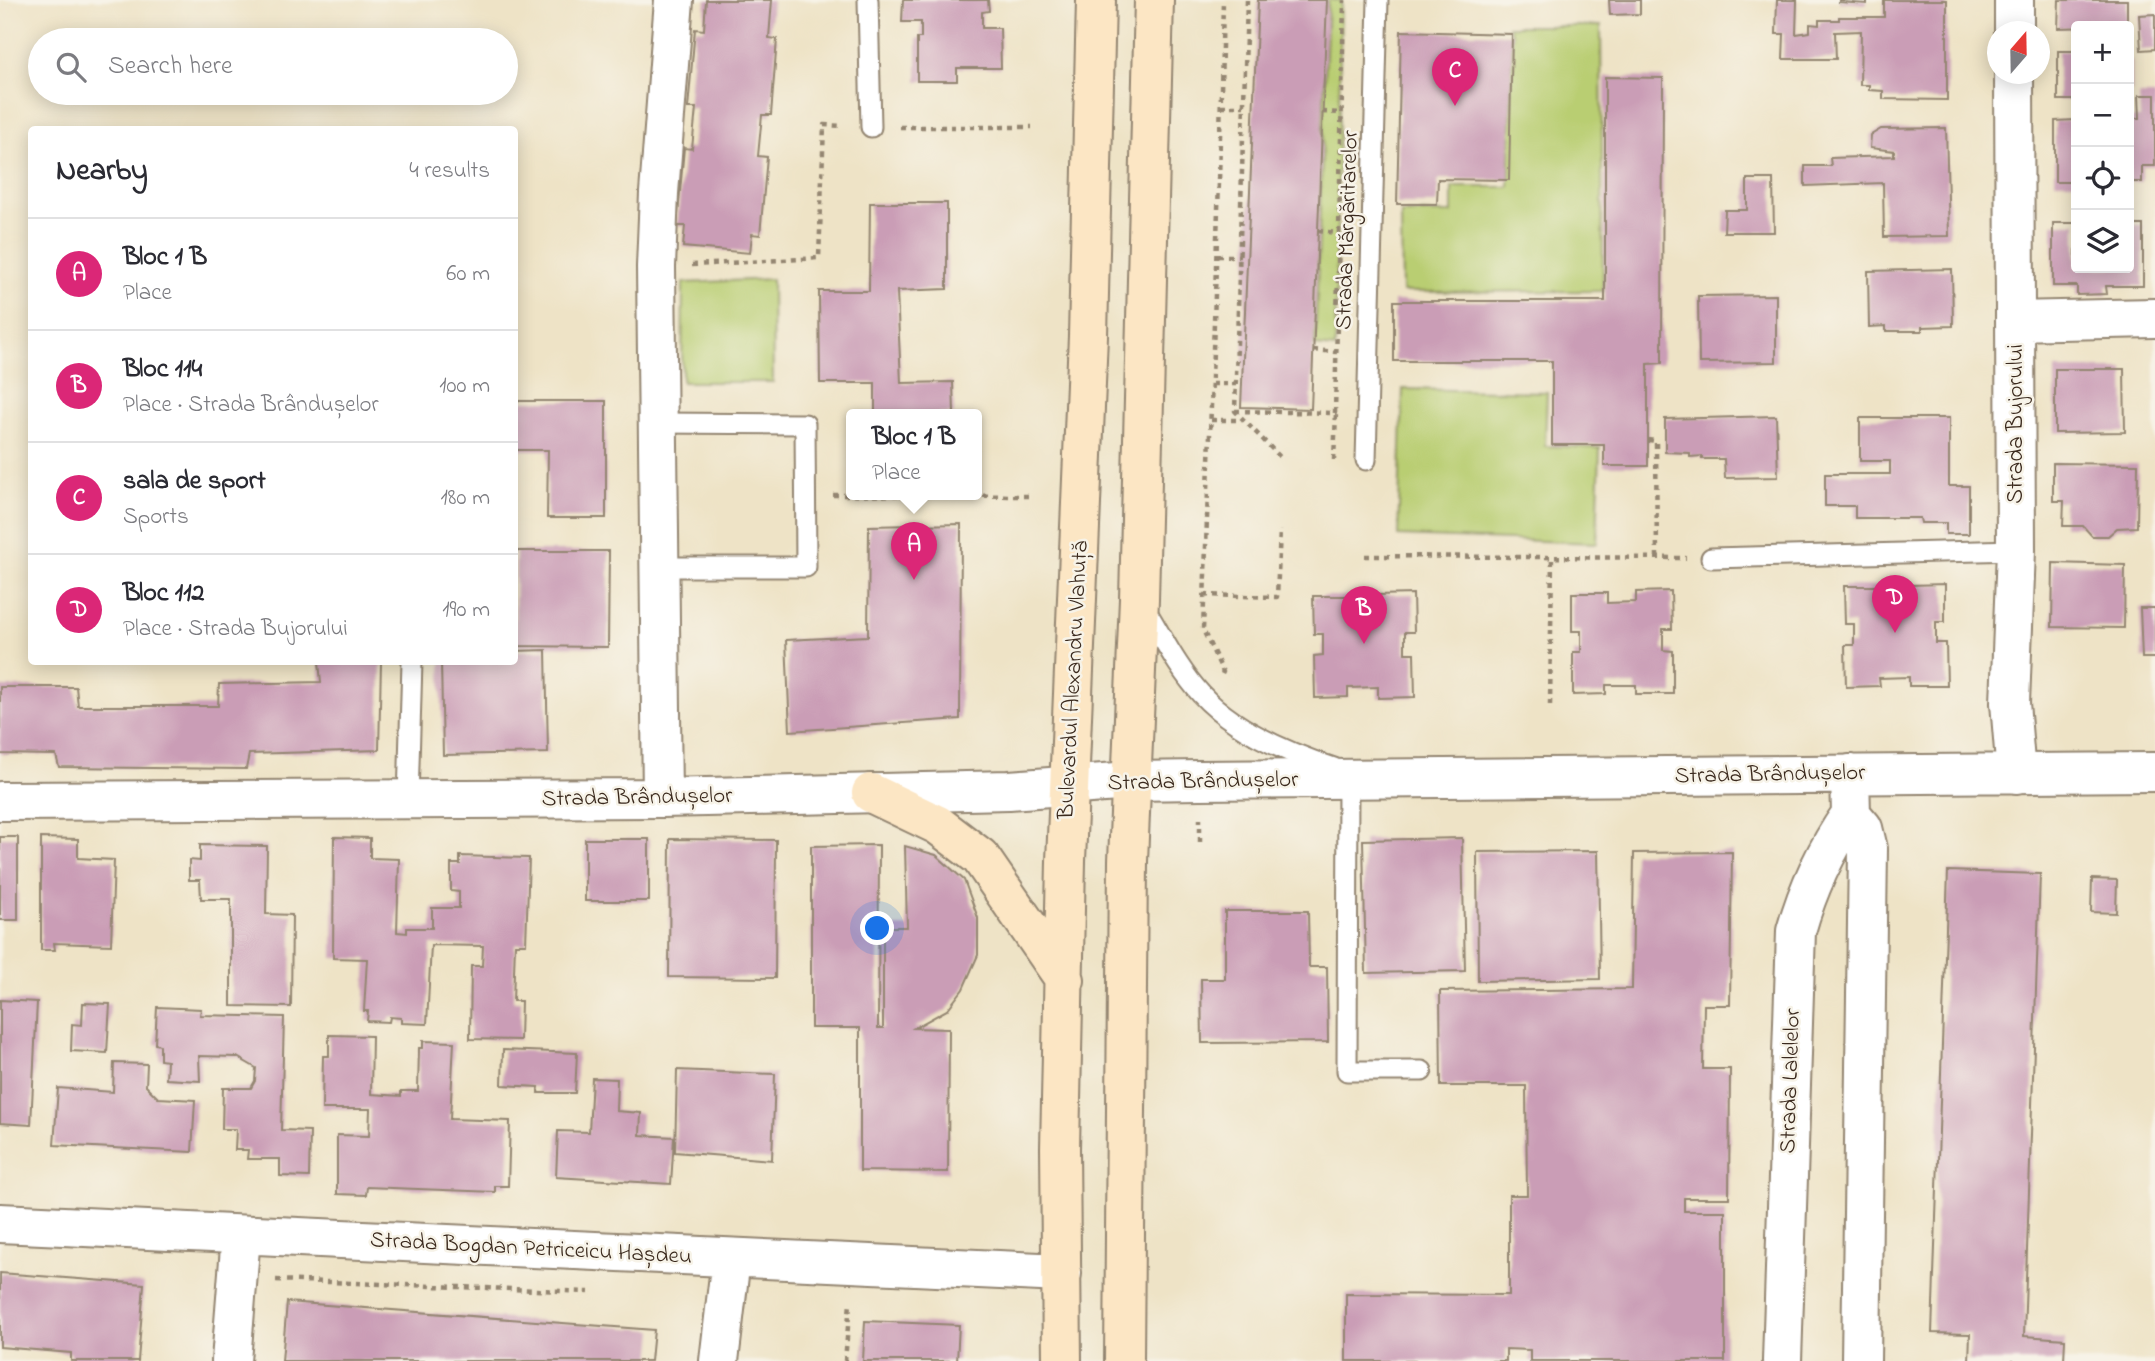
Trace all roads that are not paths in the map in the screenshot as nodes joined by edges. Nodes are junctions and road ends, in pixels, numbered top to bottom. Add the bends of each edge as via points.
1 (674, 0) edge
2 (868, 0) edge
3 (1096, 0) edge
4 (1154, 0) edge
5 (1378, 0) edge
6 (2014, 0) edge
7 (2014, 21) edge
8 (2014, 84) edge
9 (871, 127) road end
10 (2155, 318) edge
11 (2015, 321) junction
12 (657, 423) junction
13 (1366, 460) dead end
14 (2016, 550) junction
15 (1711, 558) road end
16 (658, 567) junction
17 (1139, 598) junction
18 (412, 665) edge
19 (2155, 772) edge
20 (2016, 774) junction
21 (1850, 775) junction
22 (1360, 779) junction
23 (1131, 781) junction
24 (1070, 786) junction
25 (871, 793) junction
26 (662, 798) junction
27 (408, 799) junction
28 (0, 801) edge
29 (1851, 814) junction
30 (1065, 980) junction
31 (1422, 1071) dead end
32 (0, 1223) edge
33 (241, 1235) junction
34 (731, 1258) junction
35 (1062, 1273) junction
36 (231, 1361) edge
37 (719, 1361) edge
38 (1062, 1361) edge
39 (1124, 1361) edge
40 (1782, 1361) edge
41 (1861, 1361) edge

1 - 12 street via 656,267
2 - 9 lane
3 - 24 main road, Bulevardul Alexandru Vlahuță
4 - 17 main road
5 - 13 lane, Strada Mărgăritarelor
6 - 7 street
8 - 11 street, Strada Bujorului
10 - 11 street
11 - 14 street, Strada Bujorului
12 - 16 street
12 - 16 lane via 805,424 806,567
14 - 15 lane
14 - 20 street, Strada Bujorului via 2010,703
16 - 26 street
17 - 22 lane via 1201,695 1279,748
17 - 23 main road
18 - 27 lane
19 - 20 street, Strada Brândușelor
20 - 21 street, Strada Brândușelor
21 - 22 street, Strada Brândușelor
21 - 29 street
22 - 23 street, Strada Brândușelor
22 - 31 lane via 1347,1071
23 - 24 street, Strada Brândușelor
23 - 39 main road
24 - 25 street, Strada Brândușelor
24 - 30 main road, Bulevardul Alexandru Vlahuță
25 - 26 street, Strada Brândușelor
25 - 30 main road via 938,825 980,857
26 - 27 street, Strada Brândușelor
27 - 28 street, Strada Brândușelor
29 - 40 street, Strada Lalelelor via 1814,877 1796,931
29 - 41 street via 1863,828 1868,849
30 - 35 main road, Bulevardul Alexandru Vlahuță
32 - 33 street, Strada Bogdan Petriceicu Hașdeu
33 - 34 street, Strada Bogdan Petriceicu Hașdeu
33 - 36 street
34 - 35 street, Strada Bogdan Petriceicu Hașdeu
34 - 37 street
35 - 38 main road, Bulevardul Alexandru Vlahuță

